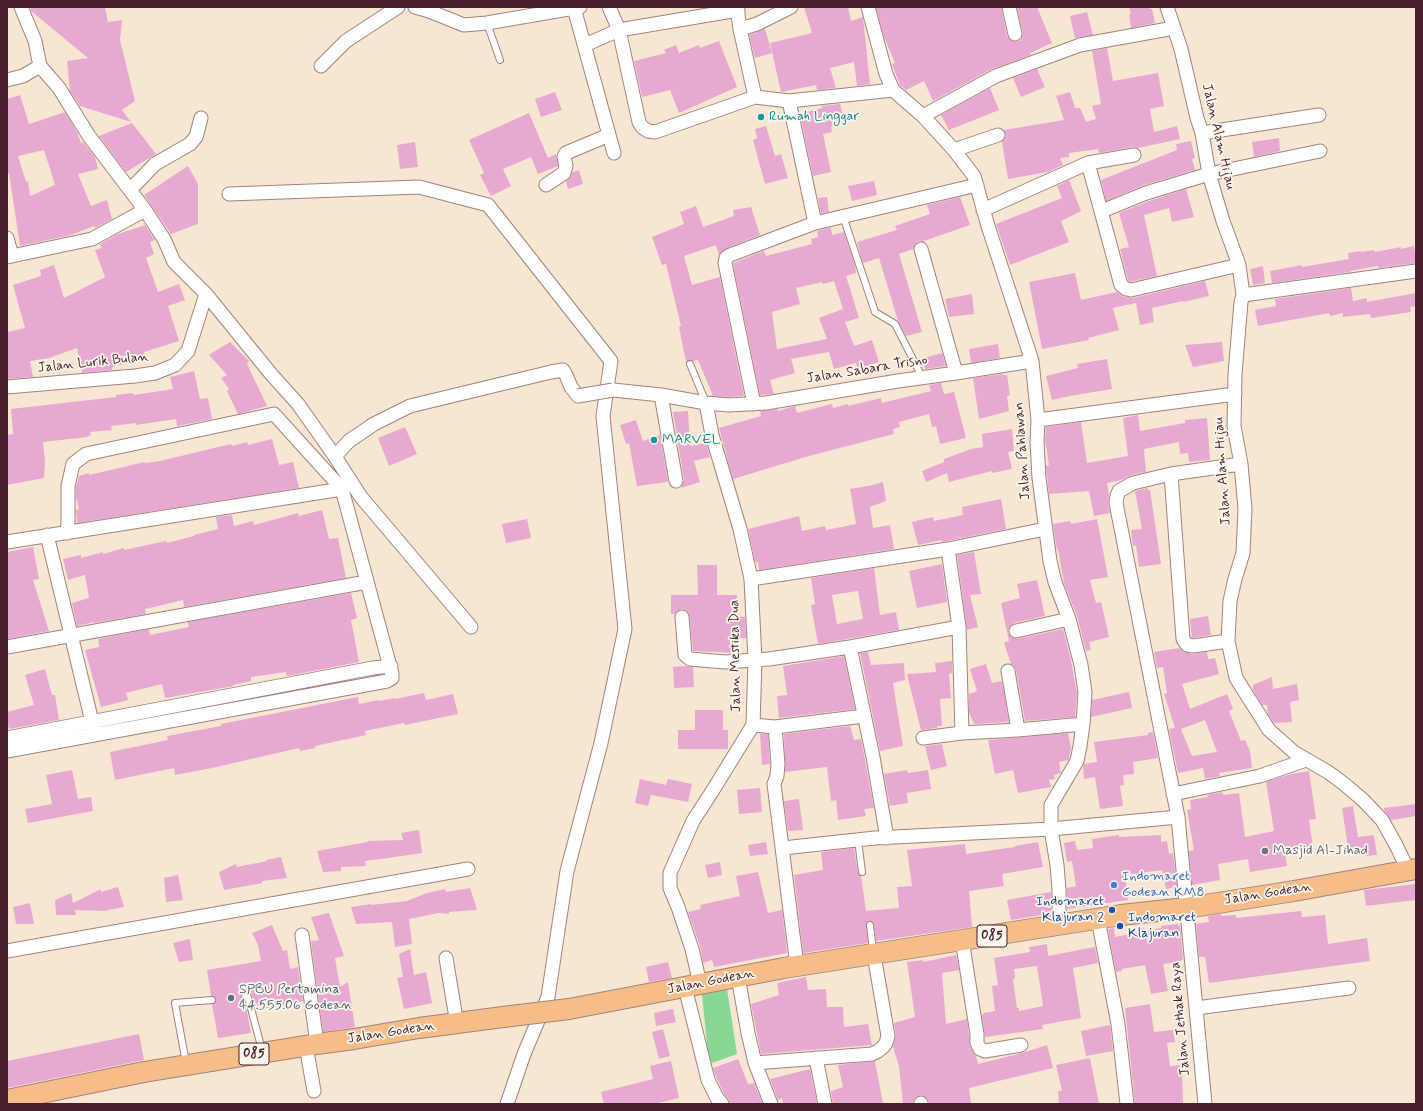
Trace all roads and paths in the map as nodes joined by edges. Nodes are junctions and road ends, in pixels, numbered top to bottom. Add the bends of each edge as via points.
1 (21, 7) edge
2 (398, 7) edge
3 (415, 7) edge
4 (609, 7) edge
5 (791, 7) edge
6 (868, 7) edge
7 (1010, 7) edge
8 (1167, 7) edge
9 (577, 8) edge
10 (737, 8) edge
11 (487, 23) junction
12 (740, 28) junction
13 (1174, 28) junction
14 (619, 30) junction
15 (1015, 34) dead end
16 (585, 46) junction
17 (500, 60) dead end
18 (40, 66) junction
19 (321, 66) dead end
20 (7, 80) edge
21 (893, 90) junction
22 (755, 97) junction
23 (789, 101) junction
24 (1319, 115) dead end
25 (923, 116) junction
26 (201, 118) dead end
27 (1202, 132) junction
28 (609, 135) junction
29 (998, 135) dead end
30 (954, 150) junction
31 (1320, 151) dead end
32 (614, 153) dead end
33 (1134, 155) dead end
34 (1088, 163) junction
35 (1210, 174) junction
36 (546, 185) dead end
37 (977, 185) junction
38 (130, 190) junction
39 (229, 194) dead end
40 (145, 210) junction
41 (983, 210) junction
42 (1102, 211) junction
43 (843, 216) junction
44 (816, 223) junction
45 (7, 238) edge
46 (921, 249) dead end
47 (10, 256) edge
48 (1239, 265) junction
49 (1416, 271) edge
50 (206, 294) junction
51 (1243, 295) junction
52 (1032, 361) junction
53 (690, 364) dead end
54 (956, 373) junction
55 (922, 377) junction
56 (7, 387) edge
57 (1235, 394) junction
58 (661, 395) junction
59 (706, 403) junction
60 (754, 404) junction
61 (1038, 420) junction
62 (334, 455) junction
63 (1241, 464) junction
64 (1171, 474) junction
65 (676, 481) dead end
66 (342, 489) junction
67 (1045, 529) junction
68 (67, 533) junction
69 (47, 535) junction
70 (7, 542) edge
71 (948, 549) junction
72 (751, 580) junction
73 (367, 582) junction
74 (682, 617) dead end
75 (1069, 619) junction
76 (471, 627) dead end
77 (959, 627) junction
78 (1016, 631) dead end
79 (71, 635) junction
80 (1228, 641) junction
81 (7, 647) edge
82 (850, 647) junction
83 (755, 660) junction
84 (1008, 671) dead end
85 (864, 716) junction
86 (1083, 724) junction
87 (762, 726) junction
88 (93, 728) junction
89 (1018, 730) junction
90 (962, 733) junction
91 (7, 738) edge
92 (923, 738) dead end
93 (7, 751) edge
94 (1306, 760) junction
95 (1173, 794) junction
96 (1178, 818) junction
97 (1050, 829) junction
98 (887, 838) junction
99 (858, 840) junction
100 (783, 848) junction
101 (468, 869) dead end
102 (1412, 869) edge
103 (862, 872) dead end
104 (1186, 908) junction
105 (1098, 919) junction
106 (870, 925) dead end
107 (1059, 925) junction
108 (302, 935) dead end
109 (962, 940) junction
110 (7, 951) edge
111 (874, 955) junction
112 (446, 958) dead end
113 (797, 966) junction
114 (738, 977) junction
115 (692, 985) junction
116 (1348, 988) dead end
117 (245, 997) dead end
118 (212, 1000) dead end
119 (1196, 1008) junction
120 (458, 1024) junction
121 (312, 1045) junction
122 (1021, 1045) dead end
123 (262, 1053) junction
124 (816, 1058) junction
125 (755, 1063) junction
126 (187, 1065) junction
127 (314, 1092) dead end
128 (7, 1100) edge
129 (507, 1104) edge
130 (722, 1104) edge
131 (771, 1104) edge
132 (826, 1104) edge
133 (1127, 1104) edge
134 (1205, 1104) edge

1 - 18 street via 35,40
2 - 19 street via 346,41
3 - 11 street via 464,25
4 - 14 street
5 - 12 street via 757,24
6 - 21 street, Jalan Pahlawan via 886,74
7 - 15 street
8 - 13 street, Jalan Alam Hijau
9 - 11 street
9 - 16 street
10 - 12 street
10 - 14 street
11 - 17 lane
12 - 22 street
13 - 25 street via 1080,45 996,76
13 - 27 street, Jalan Alam Hijau via 1182,49
14 - 16 street
14 - 22 street via 639,122 648,132 655,132
16 - 28 street
18 - 20 street via 23,76
18 - 38 street via 59,88 88,136
21 - 23 street
21 - 25 street, Jalan Pahlawan
22 - 23 street
23 - 44 street
24 - 27 street
25 - 30 street, Jalan Pahlawan
26 - 38 street via 196,137 155,164
27 - 35 street, Jalan Alam Hijau
28 - 32 street
28 - 36 street via 566,153 564,173
29 - 30 street
30 - 37 street, Jalan Pahlawan via 974,176
31 - 35 street
33 - 34 street
34 - 41 street
34 - 42 street
35 - 42 street via 1146,193
35 - 48 street, Jalan Alam Hijau via 1223,222
37 - 41 street, Jalan Pahlawan
37 - 43 street
38 - 40 street
39 - 129 street via 419,187 488,205 612,361 603,416 625,629 601,743 567,871 548,997 524,1054
40 - 47 street via 92,239
40 - 50 street via 164,239 174,262
41 - 52 street, Jalan Pahlawan
42 - 48 street via 1122,285 1126,289 1131,290
43 - 44 street
43 - 55 lane via 875,312 895,324
44 - 60 street via 726,258
45 - 47 street
46 - 54 street
48 - 51 street, Jalan Alam Hijau
49 - 51 street
50 - 56 street, Jalan Lurik Bulan via 188,351 175,365 155,373 135,376
50 - 62 street via 298,404
51 - 57 street, Jalan Alam Hijau
52 - 54 street, Jalan Sabara Trisno
52 - 61 street, Jalan Pahlawan
53 - 59 lane
54 - 55 street, Jalan Sabara Trisno
55 - 60 street, Jalan Sabara Trisno
57 - 61 street
57 - 63 street, Jalan Alam Hijau via 1234,426
58 - 59 street, Jalan Sabara Trisno
58 - 62 street, Jalan Sabara Trisno, bridge via 613,390 578,396 562,370 551,372 410,406 374,424
58 - 65 street
59 - 60 street, Jalan Sabara Trisno
59 - 72 street, Jalan Mestika Dua via 712,435 740,530
61 - 67 street, Jalan Pahlawan via 1039,478
62 - 76 street via 361,497
63 - 64 street, Jalan Jethak Raya
63 - 80 street, Jalan Alam Hijau via 1244,553 1230,601
64 - 80 street via 1183,638 1187,645 1193,646
64 - 95 street, Jalan Jethak Raya via 1133,483 1117,496 1116,503
66 - 68 street
66 - 68 street via 274,414 86,454 73,464 68,486
66 - 73 street
67 - 71 street
67 - 75 street, Jalan Pahlawan via 1055,582
68 - 69 street
69 - 70 street
69 - 79 street
71 - 72 street
71 - 77 street
72 - 83 street, Jalan Mestika Dua
73 - 79 street
73 - 88 street via 391,666 331,676
74 - 83 street via 683,645 685,655 690,659 725,662
75 - 78 street
75 - 86 street, Jalan Pahlawan via 1085,692
77 - 82 street
77 - 90 street
79 - 81 street
79 - 88 street
80 - 94 street, Jalan Alam Hijau via 1236,678 1256,711 1269,730
82 - 83 street
82 - 85 street
83 - 87 street, Jalan Mestika Dua
84 - 89 street
85 - 87 street
85 - 98 street
86 - 89 street
86 - 97 street, Jalan Pahlawan via 1077,761 1051,805
87 - 100 street via 778,764 774,784
87 - 115 street, Jalan Mestika Dua via 693,821 670,873 670,888 692,949
88 - 91 street via 78,724
88 - 93 street
89 - 90 street
90 - 92 street
94 - 95 street via 1260,776
94 - 102 street, Jalan Alam Hijau via 1343,782 1363,800 1382,820
95 - 96 street, Jalan Jethak Raya
96 - 97 street
96 - 104 street, Jalan Jethak Raya
97 - 98 street
97 - 107 street, Jalan Pahlawan via 1057,865
98 - 99 street
99 - 100 street
99 - 103 lane
100 - 113 street
101 - 110 street
102 - 104 main road, Jalan Godean / 085
104 - 105 main road, Jalan Godean / 085
104 - 119 street, Jalan Jethak Raya
105 - 107 main road, Jalan Godean / 085
105 - 133 street via 1118,1024
106 - 111 lane
107 - 109 main road, Jalan Godean / 085
108 - 121 street
109 - 111 main road, Jalan Godean / 085
109 - 122 street via 980,1049 985,1051
111 - 113 main road, Jalan Godean / 085
111 - 124 street via 888,1036 886,1043 878,1052 872,1054
112 - 120 street
113 - 114 main road, Jalan Godean / 085
114 - 115 main road, Jalan Godean / 085
114 - 125 street
115 - 120 main road, Jalan Godean / 085, bridge via 569,1009
115 - 130 street, Jalan Mestika Dua via 708,1080
116 - 119 street
117 - 123 lane via 248,997
118 - 126 lane via 175,1003
119 - 134 street, Jalan Jethak Raya
120 - 121 main road, Jalan Godean / 085
121 - 123 main road, Jalan Godean / 085
121 - 127 street
123 - 126 main road, Jalan Godean / 085
124 - 125 street
124 - 132 street
125 - 131 street
126 - 128 main road, Jalan Godean / 085

